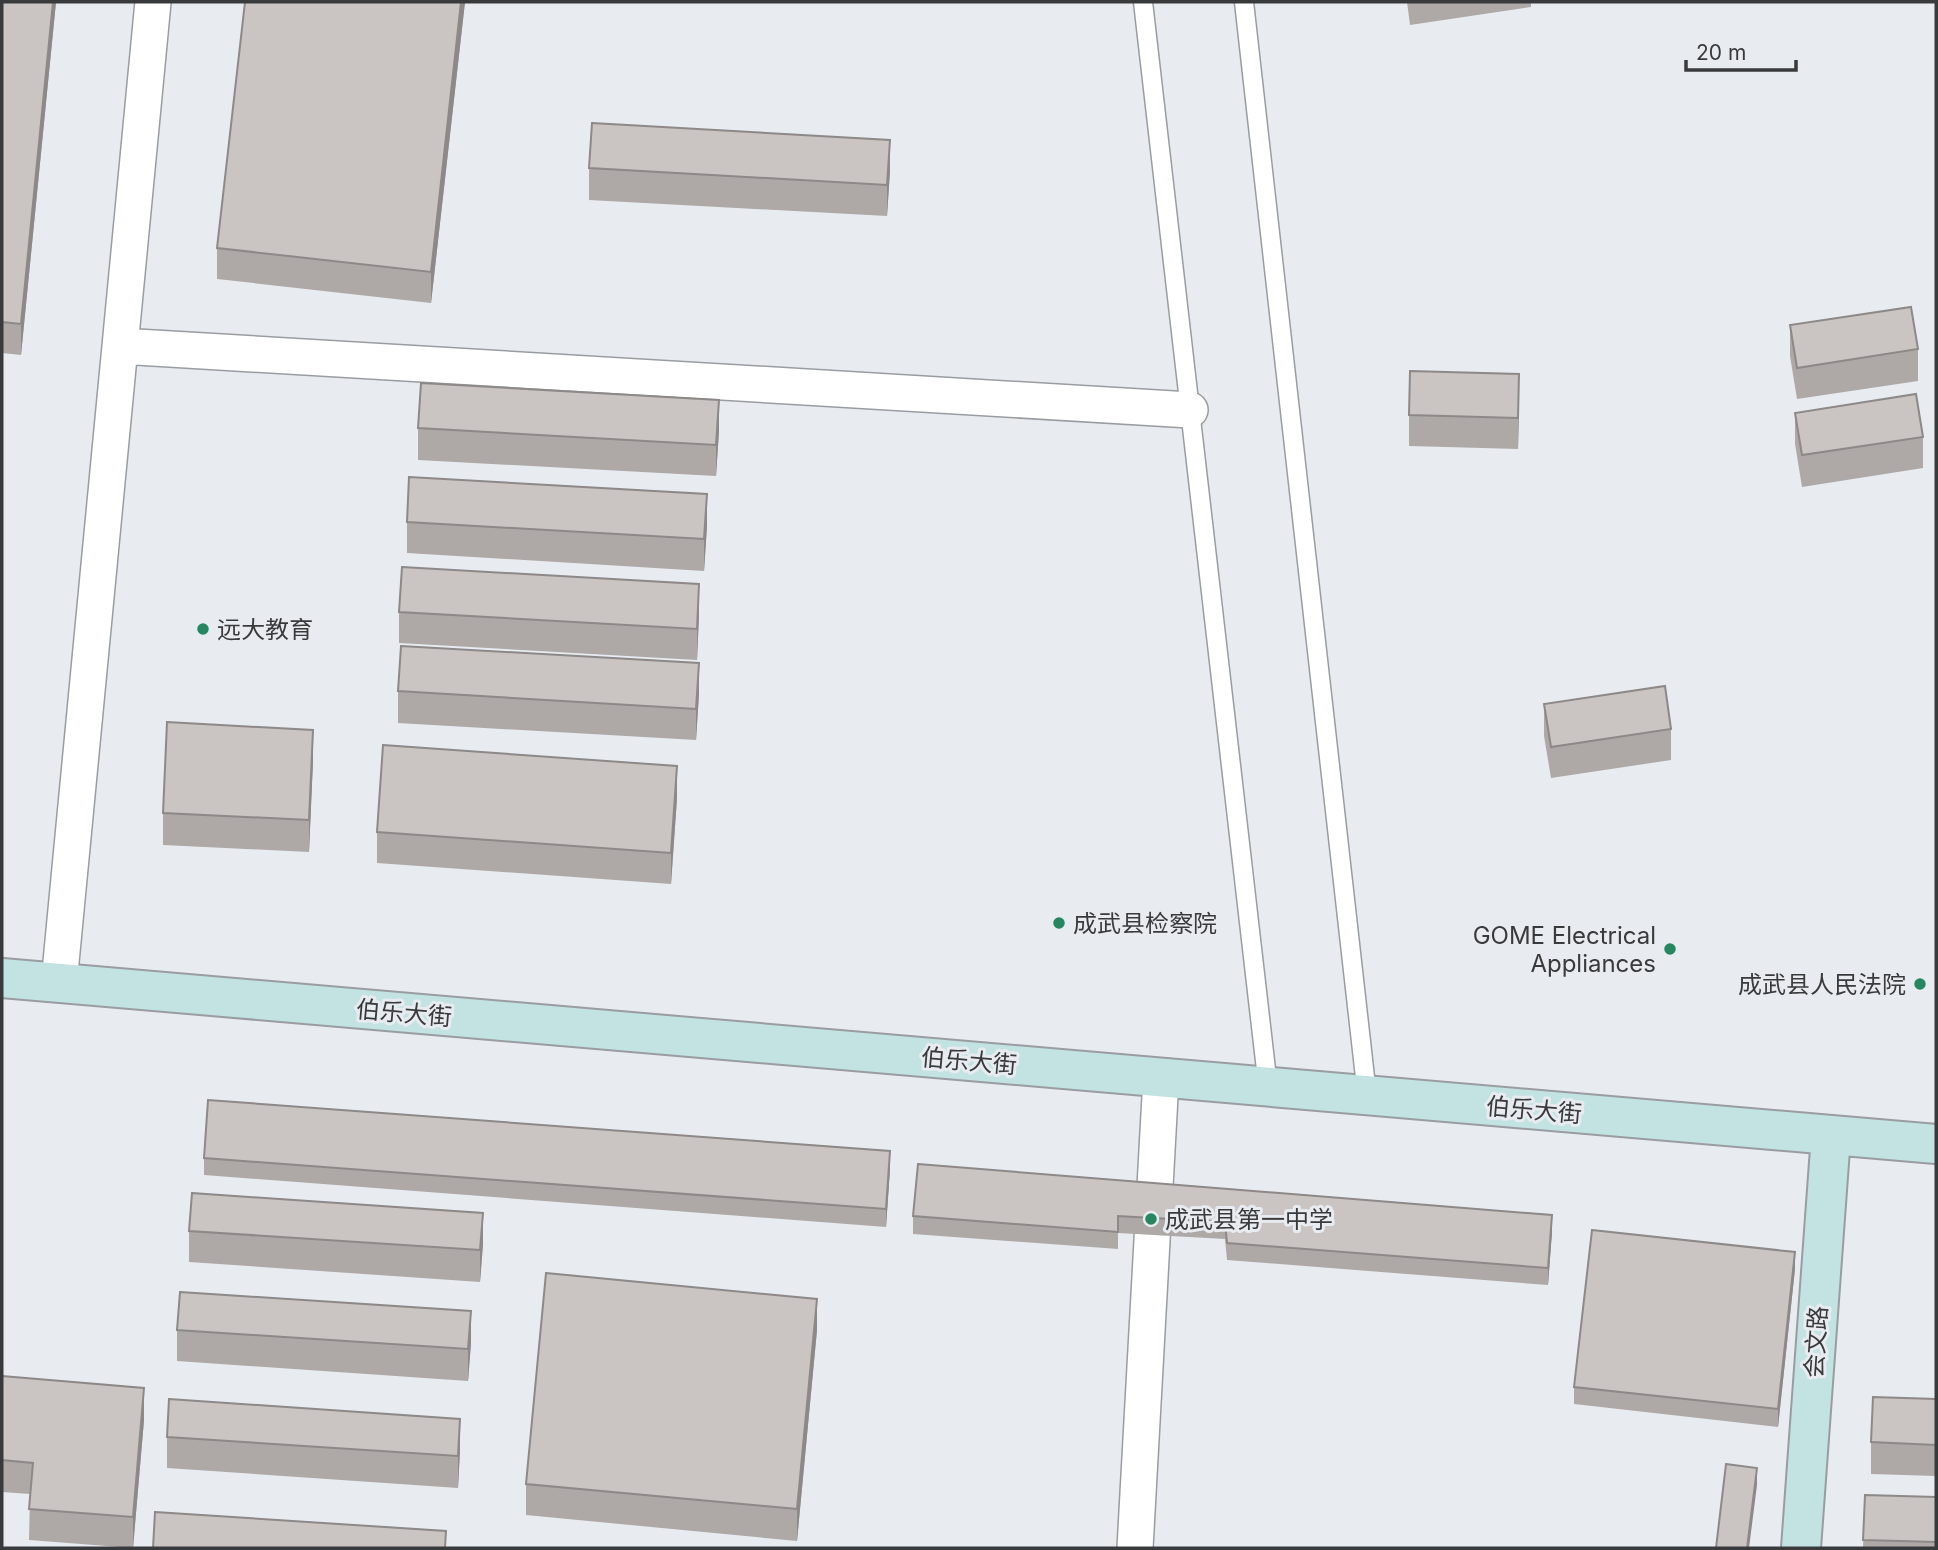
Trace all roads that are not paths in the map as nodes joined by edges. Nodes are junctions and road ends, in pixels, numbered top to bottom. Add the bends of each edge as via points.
1 (153, 2) edge
2 (1143, 2) edge
3 (1244, 2) edge
4 (120, 346) junction
5 (1190, 410) junction
6 (2, 978) edge
7 (59, 983) junction
8 (1161, 1078) junction
9 (1268, 1087) junction
10 (1367, 1095) junction
11 (1831, 1135) junction
12 (1936, 1144) edge
13 (1135, 1548) edge
14 (1801, 1548) edge

1 - 4 street
2 - 5 lane
3 - 10 lane
4 - 5 street
4 - 7 street
5 - 9 lane
6 - 7 main road, 伯乐大街
7 - 8 main road, 伯乐大街
8 - 9 main road, 伯乐大街
8 - 13 street
9 - 10 main road, 伯乐大街
10 - 11 main road, 伯乐大街
11 - 12 main road, 伯乐大街
11 - 14 main road, 会文路

